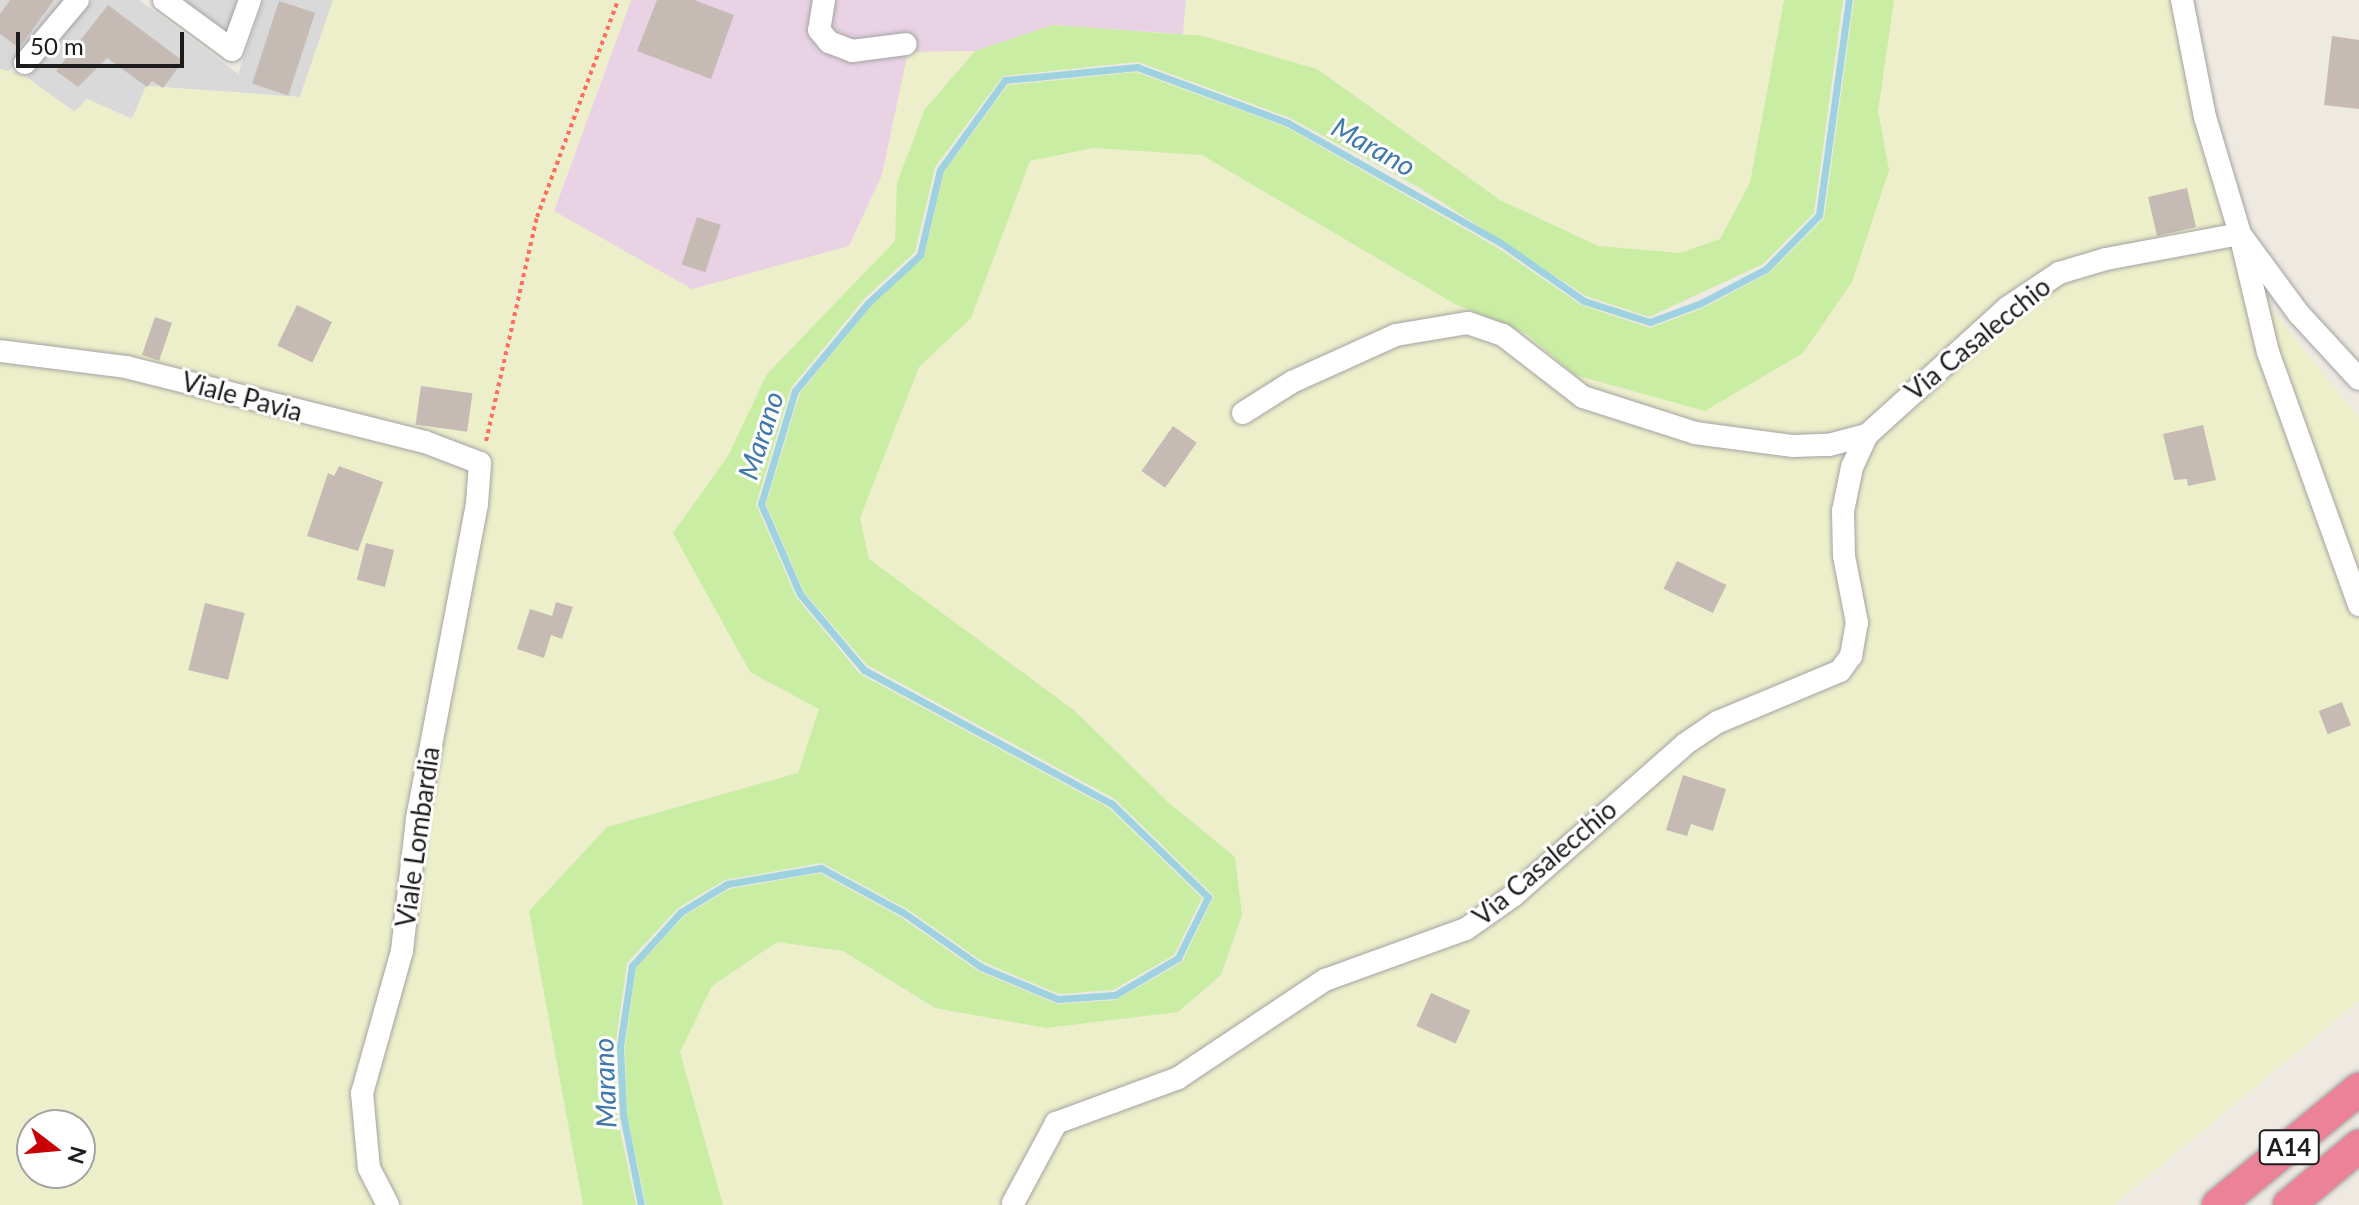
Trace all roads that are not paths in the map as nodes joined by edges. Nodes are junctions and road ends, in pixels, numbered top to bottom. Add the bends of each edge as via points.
1 (78, 0) edge
2 (164, 0) edge
3 (250, 0) edge
4 (824, 0) edge
5 (2182, 0) edge
6 (906, 44) dead end
7 (25, 63) dead end
8 (2240, 234) junction
9 (0, 351) edge
10 (2359, 379) edge
11 (1243, 413) dead end
12 (1867, 435) junction
13 (480, 463) joint
14 (2359, 605) edge
15 (2359, 1089) edge
16 (2359, 1146) edge
17 (1013, 1203) edge
18 (388, 1205) edge
19 (2218, 1205) edge
20 (2289, 1205) edge

1 - 7 street
2 - 3 street via 232,50
4 - 6 street via 819,30 829,42 852,51
5 - 8 street via 2205,117
8 - 10 street via 2299,314
8 - 12 street, Via Casalecchio via 2059,273 2007,308
8 - 14 street via 2268,352
9 - 13 street, Viale Pavia via 126,367 425,442
11 - 12 street, Via Casalecchio via 1292,382 1396,335 1468,323 1503,335 1583,397 1695,433 1793,446 1829,445
12 - 17 street, Via Casalecchio via 1852,467 1843,511 1844,556 1857,623 1851,656 1840,671 1718,722 1685,744 1514,895 1466,929 1325,980 1178,1078 1056,1123
13 - 18 street, Viale Lombardia via 477,504 417,819 402,951 362,1093 369,1168
15 - 19 highway, A14
16 - 20 highway, A14

